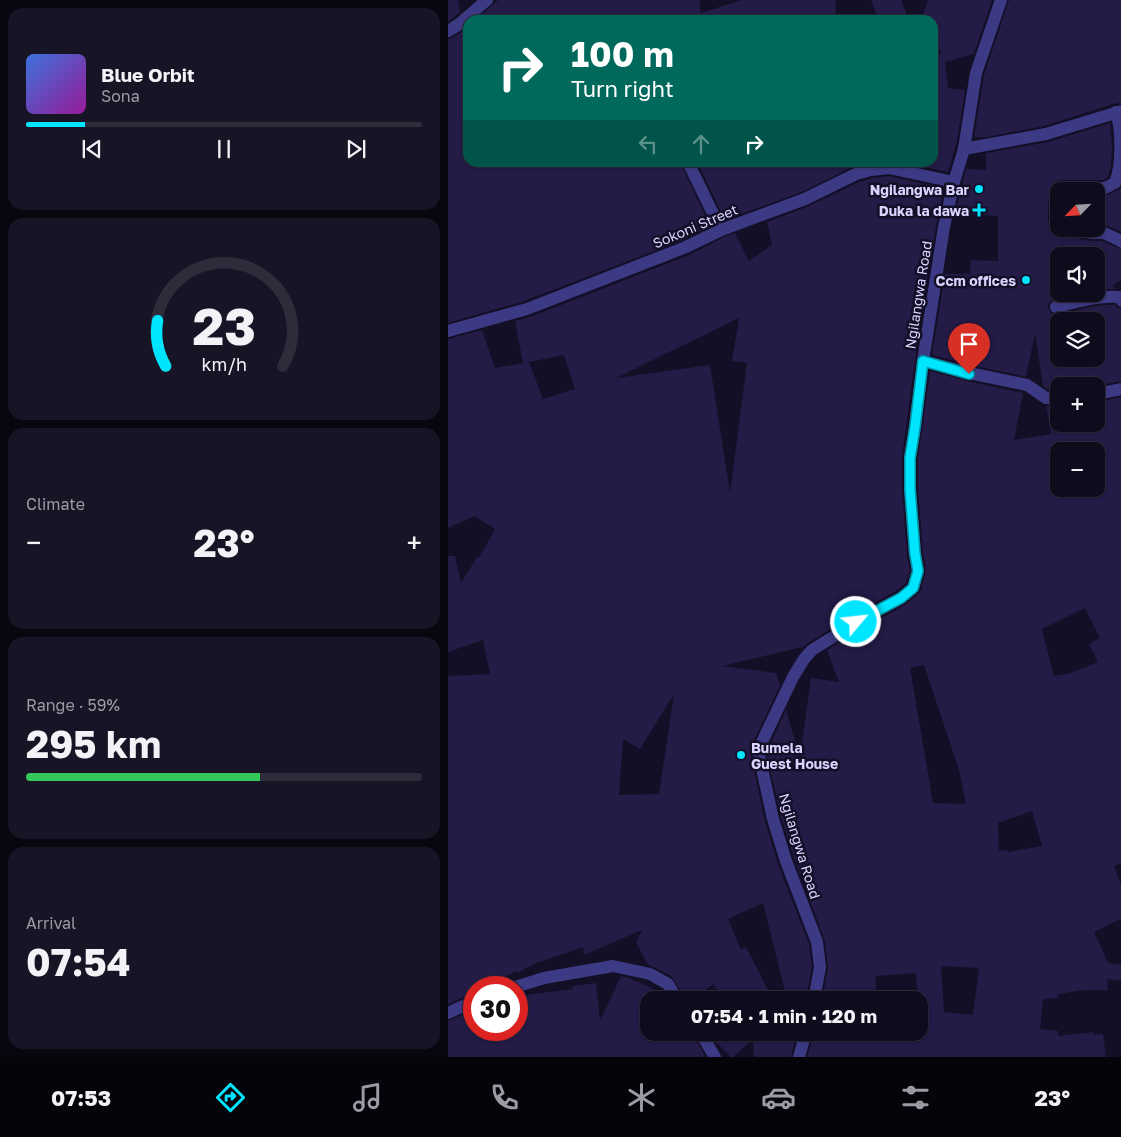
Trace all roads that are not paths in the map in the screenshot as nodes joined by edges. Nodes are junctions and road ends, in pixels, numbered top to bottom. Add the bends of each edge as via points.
1 (487, 0) edge
2 (1001, 0) edge
3 (472, 15) edge
4 (1119, 111) edge
5 (964, 149) junction
6 (690, 167) edge
7 (954, 182) junction
8 (1106, 188) edge
9 (721, 230) junction
10 (1106, 234) edge
11 (1122, 242) edge
12 (1121, 298) edge
13 (1056, 307) dead end
14 (448, 331) edge
15 (923, 361) junction
16 (1122, 389) edge
17 (1105, 392) edge
18 (1050, 398) edge
19 (528, 983) edge
20 (672, 991) edge
21 (816, 991) edge
22 (463, 1007) edge
23 (448, 1013) edge
24 (705, 1041) edge
25 (803, 1041) edge
26 (715, 1057) edge
27 (798, 1057) edge

1 - 3 street
2 - 5 street, Ngilangwa Road via 976,73
4 - 5 street via 1046,134
4 - 8 street via 1118,174 1116,184
5 - 7 street, Ngilangwa Road
6 - 9 street
7 - 9 street, Sokoni Street via 889,168 871,170 856,174 805,200
7 - 15 street, Ngilangwa Road
9 - 14 street, Sokoni Street via 686,247 527,309
10 - 11 street
12 - 13 street via 1097,297
15 - 18 street via 1027,385
15 - 21 street, Ngilangwa Road via 910,458 918,571 913,588 812,650 794,677 762,742 759,755 773,820 817,942 820,967
16 - 17 street
19 - 20 street via 612,966 650,974 668,984
22 - 23 street
24 - 26 street
25 - 27 street

